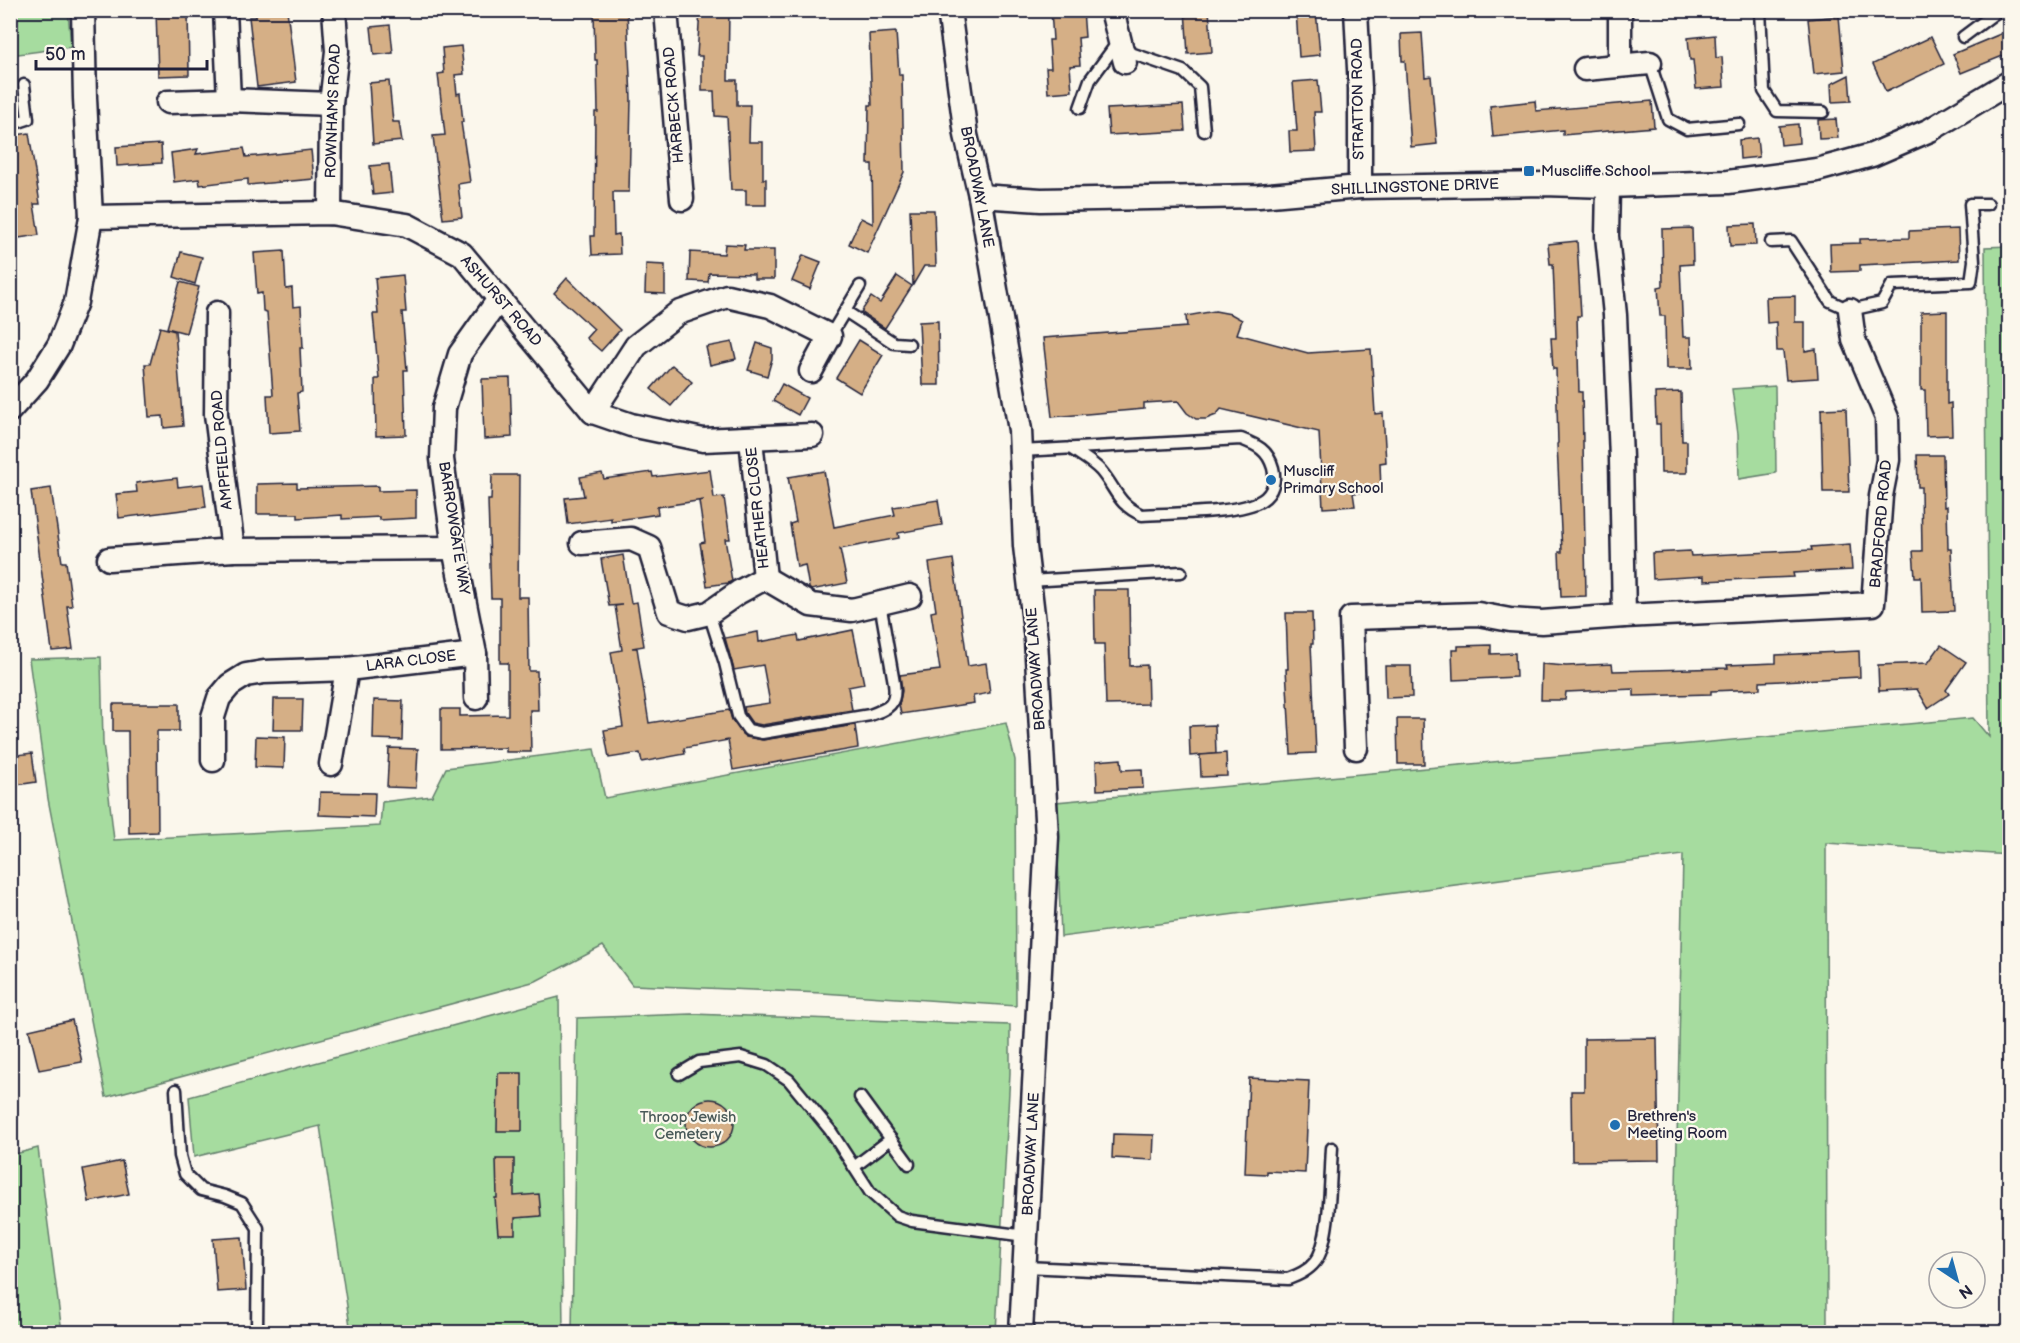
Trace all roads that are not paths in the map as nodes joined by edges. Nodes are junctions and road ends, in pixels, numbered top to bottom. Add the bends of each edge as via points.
1 (83, 10) edge
2 (225, 10) edge
3 (334, 10) edge
4 (666, 10) edge
5 (950, 10) edge
6 (1112, 10) edge
7 (1356, 10) edge
8 (1620, 10) edge
9 (1760, 10) edge
10 (1999, 10) edge
11 (1963, 37) dead end
12 (1122, 51) junction
13 (1650, 63) joint
14 (1620, 65) junction
15 (1585, 69) dead end
16 (2010, 82) edge
17 (24, 86) dead end
18 (229, 100) junction
19 (168, 102) dead end
20 (331, 104) junction
21 (1080, 108) dead end
22 (1823, 112) dead end
23 (10, 124) edge
24 (1739, 124) dead end
25 (1204, 131) dead end
26 (1608, 186) junction
27 (1360, 187) junction
28 (980, 196) junction
29 (682, 199) dead end
30 (1988, 204) dead end
31 (330, 213) junction
32 (91, 217) junction
33 (1771, 242) dead end
34 (860, 286) dead end
35 (499, 299) junction
36 (1850, 310) junction
37 (845, 311) junction
38 (217, 313) dead end
39 (830, 336) junction
40 (909, 344) dead end
41 (811, 371) dead end
42 (10, 410) edge
43 (593, 412) junction
44 (812, 435) dead end
45 (751, 439) junction
46 (1070, 448) junction
47 (1022, 451) junction
48 (582, 543) dead end
49 (454, 548) junction
50 (233, 550) junction
51 (109, 559) dead end
52 (1181, 572) dead end
53 (765, 578) junction
54 (1029, 581) junction
55 (910, 596) dead end
56 (880, 603) junction
57 (709, 613) junction
58 (1624, 616) junction
59 (475, 654) junction
60 (347, 669) junction
61 (476, 698) dead end
62 (1356, 748) dead end
63 (213, 760) dead end
64 (331, 764) dead end
65 (679, 1074) dead end
66 (176, 1090) dead end
67 (860, 1097) dead end
68 (891, 1139) junction
69 (1332, 1148) dead end
70 (909, 1164) dead end
71 (854, 1167) junction
72 (1026, 1236) junction
73 (1025, 1267) junction
74 (257, 1332) edge
75 (1022, 1332) edge

1 - 32 street
2 - 18 street
3 - 20 street, ROWNHAMS ROAD via 337,51
4 - 29 street, HARBECK ROAD
5 - 28 street, BROADWAY LANE via 966,135
6 - 12 street
7 - 27 street, STRATTON ROAD
8 - 14 street
9 - 22 lane via 1764,91 1777,111
10 - 11 lane
12 - 21 lane via 1090,80
12 - 25 lane via 1183,71 1200,87
13 - 14 street
13 - 24 lane via 1668,119 1687,129
14 - 15 street
16 - 26 street, SHILLINGSTONE DRIVE via 1930,130 1872,155 1828,167 1728,182
17 - 23 lane via 28,119
18 - 19 street
18 - 20 street
20 - 31 street, ROWNHAMS ROAD
26 - 27 street, SHILLINGSTONE DRIVE
26 - 58 street via 1607,236 1622,458
27 - 28 street, SHILLINGSTONE DRIVE via 1259,196 1041,200
28 - 47 street, BROADWAY LANE
30 - 36 lane via 1970,204 1974,261 1971,282 1892,285 1882,303
31 - 32 street, ASHURST ROAD
31 - 35 street, ASHURST ROAD via 407,225 462,254
32 - 42 street via 76,302 59,345 37,380
33 - 36 lane via 1791,241 1830,301
34 - 37 lane
35 - 43 street, ASHURST ROAD
35 - 49 street, BARROWGATE WAY via 460,354 444,408 442,459
36 - 58 street, BRADFORD ROAD via 1854,340 1887,418 1888,459 1881,496 1883,604
37 - 39 lane
37 - 40 lane via 894,343
38 - 50 street, AMPFIELD ROAD via 216,414
39 - 41 street
39 - 43 street via 770,306 727,296 678,313 636,346
43 - 45 street via 631,425 703,440
44 - 45 street
45 - 53 street, HEATHER CLOSE
46 - 46 lane via 1241,439 1260,446 1271,461 1275,477 1271,491 1262,500 1241,508 1142,515 1129,509 1099,469
46 - 47 lane
47 - 54 street, BROADWAY LANE
48 - 57 street via 631,539 649,546 669,612 688,618
49 - 50 street
49 - 59 street, BARROWGATE WAY
50 - 51 street
52 - 54 lane
53 - 56 street, HEATHER CLOSE via 811,605 852,610
53 - 57 street, HEATHER CLOSE
54 - 72 street, BROADWAY LANE via 1047,837
55 - 56 street, HEATHER CLOSE
56 - 57 lane via 896,695 893,702 885,710 870,715 762,733 748,730 738,716
58 - 62 street, BRADFORD ROAD via 1542,622 1478,614 1351,618
59 - 60 street, LARA CLOSE
59 - 61 street, BARROWGATE WAY
60 - 63 street, LARA CLOSE via 264,672 246,675 230,685 219,698 213,717
60 - 64 street, LARA CLOSE
65 - 71 lane via 699,1062 741,1057 766,1065 789,1080
66 - 74 lane via 180,1156 185,1174 201,1190 242,1203 258,1228
67 - 68 lane
68 - 70 lane
68 - 71 lane
69 - 73 lane via 1325,1242 1314,1263 1301,1274 1288,1279
71 - 72 lane via 870,1192 897,1216
72 - 73 street, BROADWAY LANE
73 - 75 street, BROADWAY LANE

